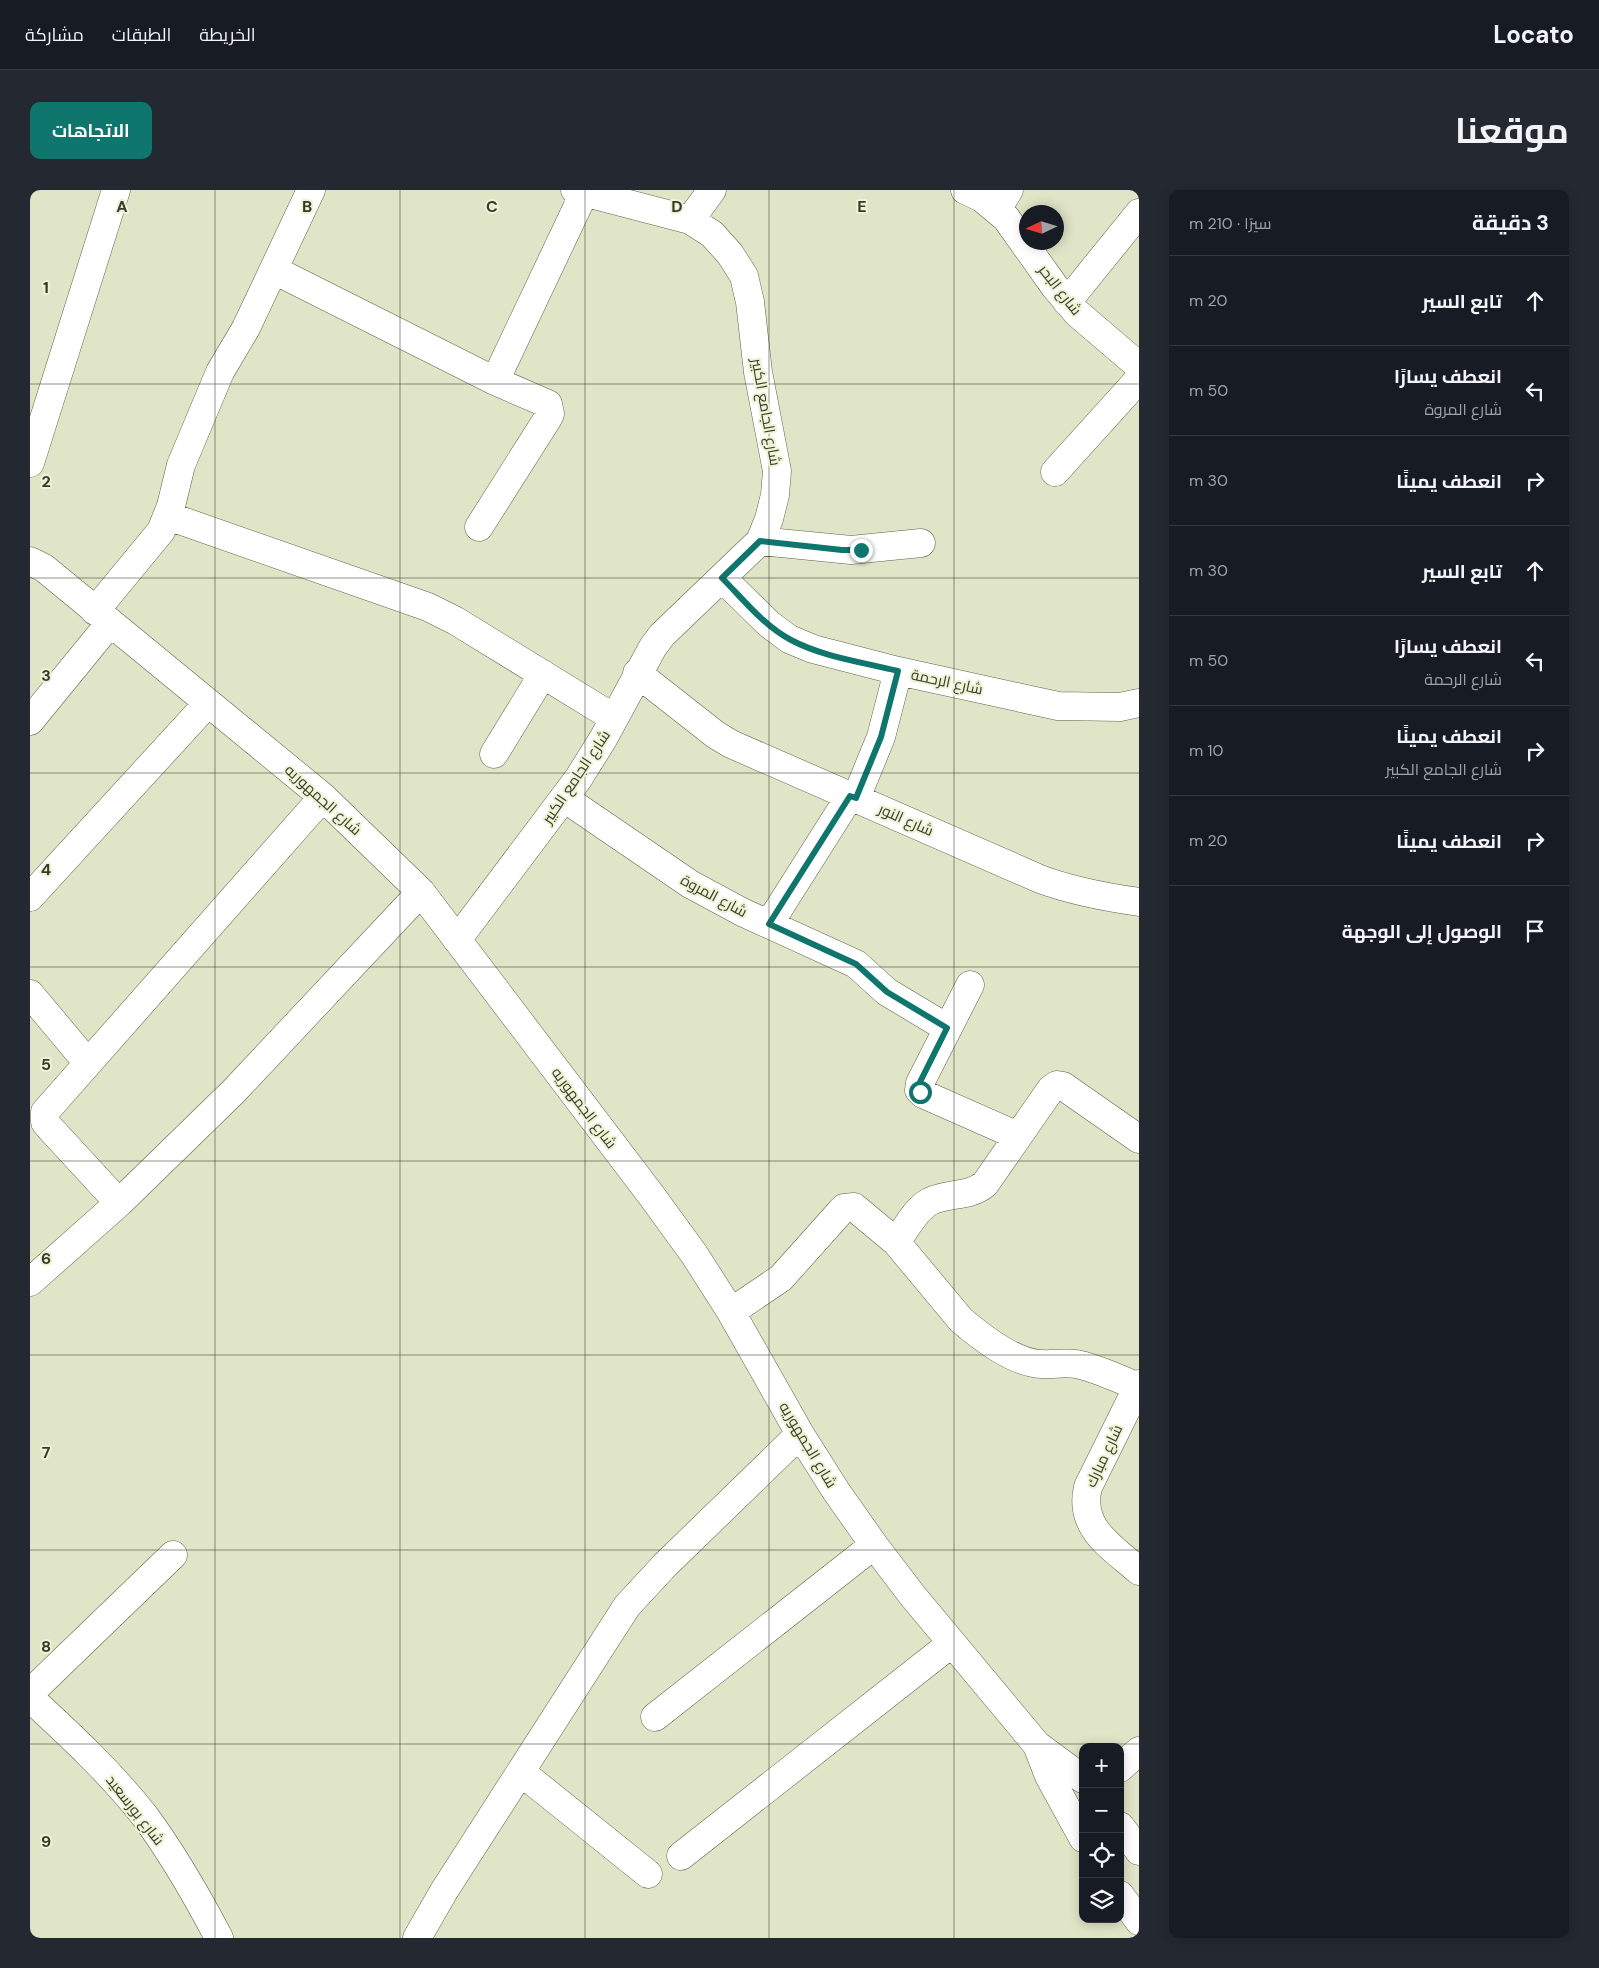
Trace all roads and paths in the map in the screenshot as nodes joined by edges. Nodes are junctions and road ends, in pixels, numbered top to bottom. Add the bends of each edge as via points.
1 (116, 190) edge
2 (312, 190) edge
3 (712, 190) edge
4 (965, 190) edge
5 (579, 191) edge
6 (1003, 200) edge
7 (1139, 213) edge
8 (690, 220) junction
9 (274, 270) junction
10 (1067, 302) junction
11 (1139, 366) edge
12 (1139, 379) edge
13 (495, 380) junction
14 (30, 463) edge
15 (1055, 472) dead end
16 (168, 516) junction
17 (479, 527) dead end
18 (760, 541) junction
19 (921, 542) dead end
20 (35, 572) edge
21 (722, 578) junction
22 (103, 617) junction
23 (898, 671) junction
24 (637, 672) junction
25 (542, 674) junction
26 (208, 703) junction
27 (1139, 703) edge
28 (614, 718) junction
29 (30, 721) edge
30 (494, 754) dead end
31 (323, 797) junction
32 (853, 797) junction
33 (564, 798) junction
34 (421, 892) junction
35 (30, 897) edge
36 (1139, 902) edge
37 (769, 924) junction
38 (457, 940) junction
39 (970, 985) dead end
40 (30, 994) edge
41 (947, 1028) junction
42 (87, 1062) junction
43 (1018, 1136) junction
44 (1139, 1139) edge
45 (119, 1203) junction
46 (896, 1242) junction
47 (30, 1282) edge
48 (731, 1312) junction
49 (1138, 1385) edge
50 (800, 1434) junction
51 (874, 1545) junction
52 (173, 1555) dead end
53 (1139, 1571) edge
54 (952, 1643) junction
55 (30, 1693) edge
56 (30, 1698) edge
57 (655, 1717) dead end
58 (1037, 1745) junction
59 (1139, 1751) edge
60 (1124, 1764) edge
61 (521, 1772) junction
62 (1079, 1776) edge
63 (1124, 1831) edge
64 (1080, 1833) edge
65 (1139, 1852) edge
66 (681, 1856) dead end
67 (648, 1874) dead end
68 (1124, 1900) edge
69 (1139, 1921) edge
70 (219, 1938) edge
71 (417, 1938) edge

1 - 14 street
2 - 9 street
3 - 8 street
4 - 6 street, شارع البحر via 982,198
5 - 8 street, شارع الجامع الكبير
5 - 13 street
6 - 10 street, شارع البحر via 1014,228
7 - 10 street
8 - 18 street, شارع الجامع الكبير via 712,234 730,254 744,276 750,302 758,372 776,471 775,495
9 - 13 street
9 - 16 street via 220,372 181,465
10 - 11 street, شارع البحر
12 - 15 street
13 - 17 street via 544,401 550,414
16 - 22 street
16 - 25 street via 428,607
18 - 19 street via 851,550
18 - 21 street, شارع الجامع الكبير
20 - 22 street, شارع الجمهوريه
21 - 23 street, شارع الرحمة via 789,639 813,650
21 - 24 street, شارع الجامع الكبير via 662,635
22 - 26 street, شارع الجمهوريه
22 - 29 street
23 - 27 street, شارع الرحمة via 1058,706 1120,707
23 - 32 street via 881,737
24 - 28 street, شارع الجامع الكبير
24 - 32 street, شارع النور via 731,744
25 - 28 street
25 - 30 street
26 - 31 street, شارع الجمهوريه
26 - 35 street
28 - 33 street, شارع الجامع الكبير
31 - 34 street, شارع الجمهوريه
31 - 42 street
32 - 36 street, شارع النور via 1066,889
32 - 37 street
33 - 37 street, شارع المروة via 690,884
33 - 38 street, شارع الجامع الكبير
34 - 38 street, شارع الجمهوريه
34 - 45 street via 234,1091
37 - 41 street, شارع المروة via 856,964 887,992
38 - 48 street, شارع الجمهوريه via 651,1195
39 - 41 street
40 - 42 street
41 - 43 street via 918,1086 920,1092
42 - 45 street via 47,1107 44,1117 49,1127
43 - 44 street via 1057,1085
43 - 46 street via 985,1184 972,1193 937,1199 924,1205
45 - 47 street
46 - 48 street via 859,1210 844,1208 781,1278
46 - 49 street via 961,1320 1018,1359 1042,1365 1082,1365
48 - 50 street, شارع الجمهوريه
49 - 53 street, شارع مبارك via 1085,1499 1086,1511 1096,1532
50 - 51 street, شارع الجمهوريه
50 - 61 street via 627,1606
51 - 54 street, شارع الجمهوريه
51 - 57 street
52 - 55 street
54 - 58 street, شارع الجمهوريه
54 - 66 street
56 - 70 street, شارع بورسعيد via 88,1752 144,1815 191,1885
58 - 62 street, شارع الجمهوريه
58 - 64 street, شارع الجمهوريه via 1053,1784
59 - 60 street
61 - 67 street
61 - 71 street
63 - 65 street
68 - 69 street

